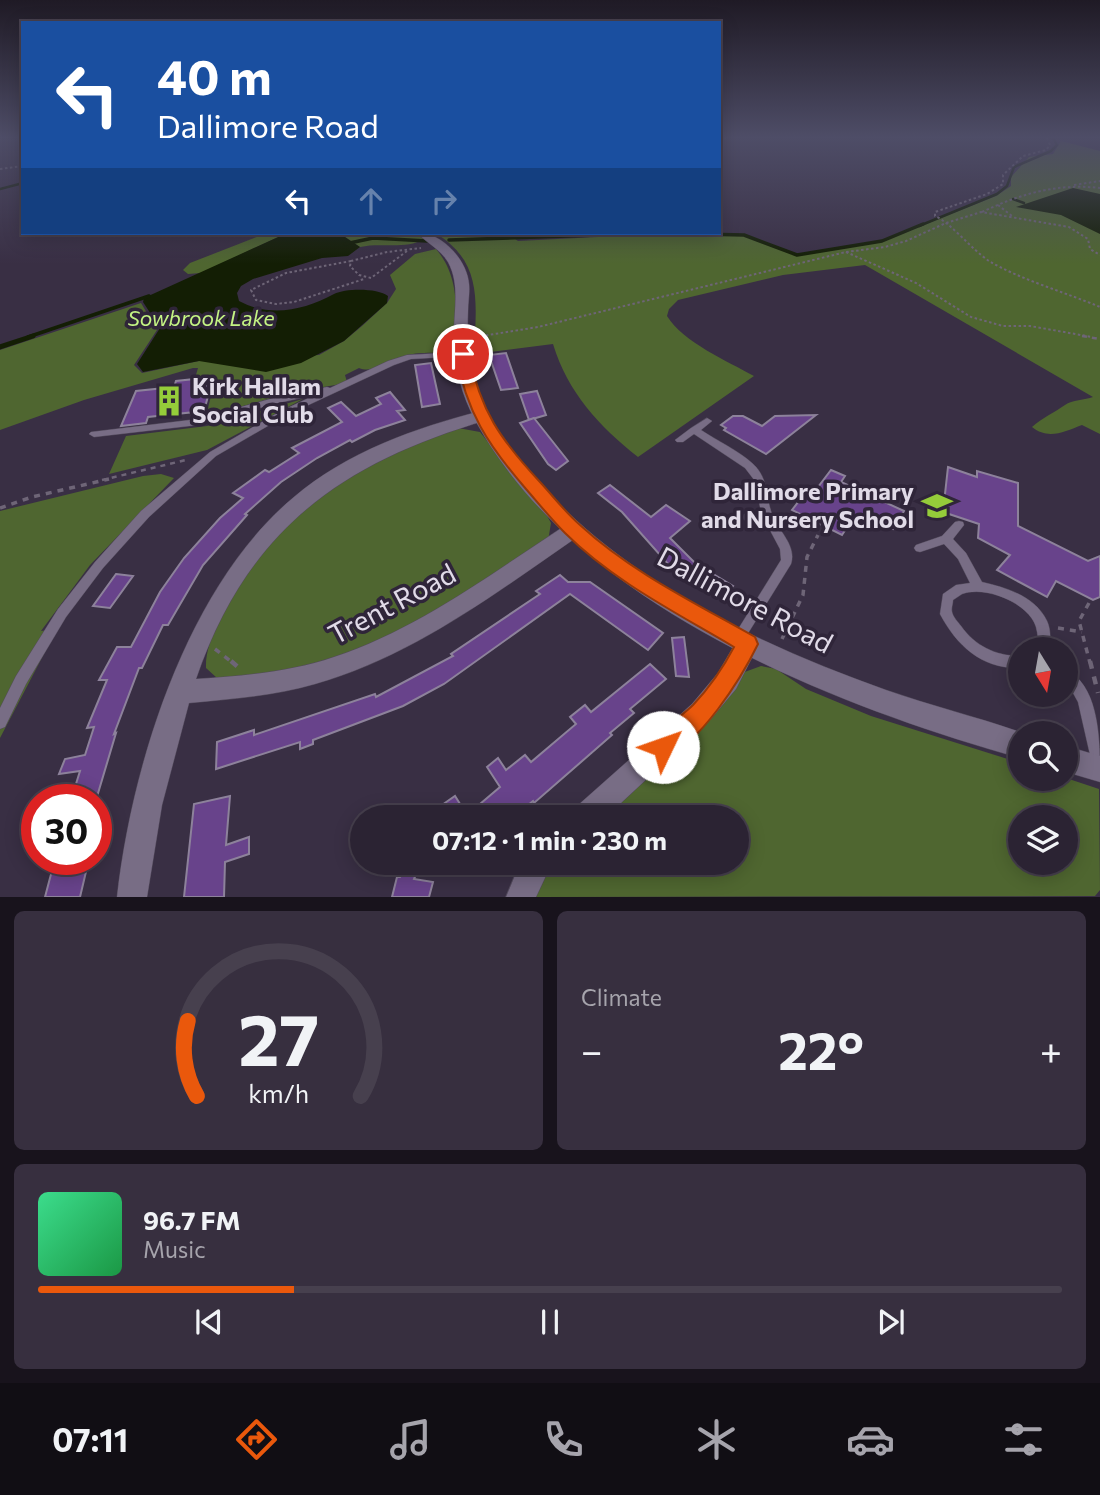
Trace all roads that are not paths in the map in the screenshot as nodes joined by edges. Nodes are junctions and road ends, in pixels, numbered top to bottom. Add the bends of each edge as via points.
1 (426, 235) edge
2 (463, 346) junction
3 (343, 387) junction
4 (481, 416) junction
5 (707, 421) dead end
6 (694, 430) junction
7 (94, 434) dead end
8 (680, 440) dead end
9 (767, 515) junction
10 (748, 517) dead end
11 (959, 525) dead end
12 (573, 530) junction
13 (946, 539) junction
14 (920, 548) dead end
15 (977, 585) junction
16 (1046, 637) edge
17 (743, 641) junction
18 (1008, 661) edge
19 (1078, 688) edge
20 (180, 692) junction
21 (0, 722) edge
22 (1008, 741) edge
23 (1078, 763) edge
24 (1100, 769) edge
25 (599, 805) edge
26 (529, 875) edge
27 (132, 897) edge
28 (521, 897) edge

1 - 2 street, Dallimore Road via 450,255 460,274
2 - 3 lane via 401,359
2 - 4 street, Dallimore Road via 467,380
3 - 7 lane via 198,422
3 - 21 lane via 282,414 213,454 145,514 62,613
4 - 12 street, Dallimore Road via 512,464
4 - 20 street via 379,452 300,502 238,571 201,639
5 - 6 lane
6 - 8 lane
6 - 9 lane via 749,467 760,480
9 - 10 lane
9 - 17 lane via 786,549 787,561
11 - 13 lane
12 - 17 street, Dallimore Road via 633,577
12 - 20 street, Trent Road via 393,643 332,668 235,688
13 - 14 lane
13 - 15 lane via 962,556
15 - 16 lane via 1007,594 1028,608
15 - 18 lane via 954,591 948,598 948,619 981,653
17 - 22 street, Dallimore Road via 822,678
17 - 25 street via 727,681 701,712
19 - 24 lane via 1089,708
20 - 27 street via 144,822
23 - 24 street
26 - 28 street

